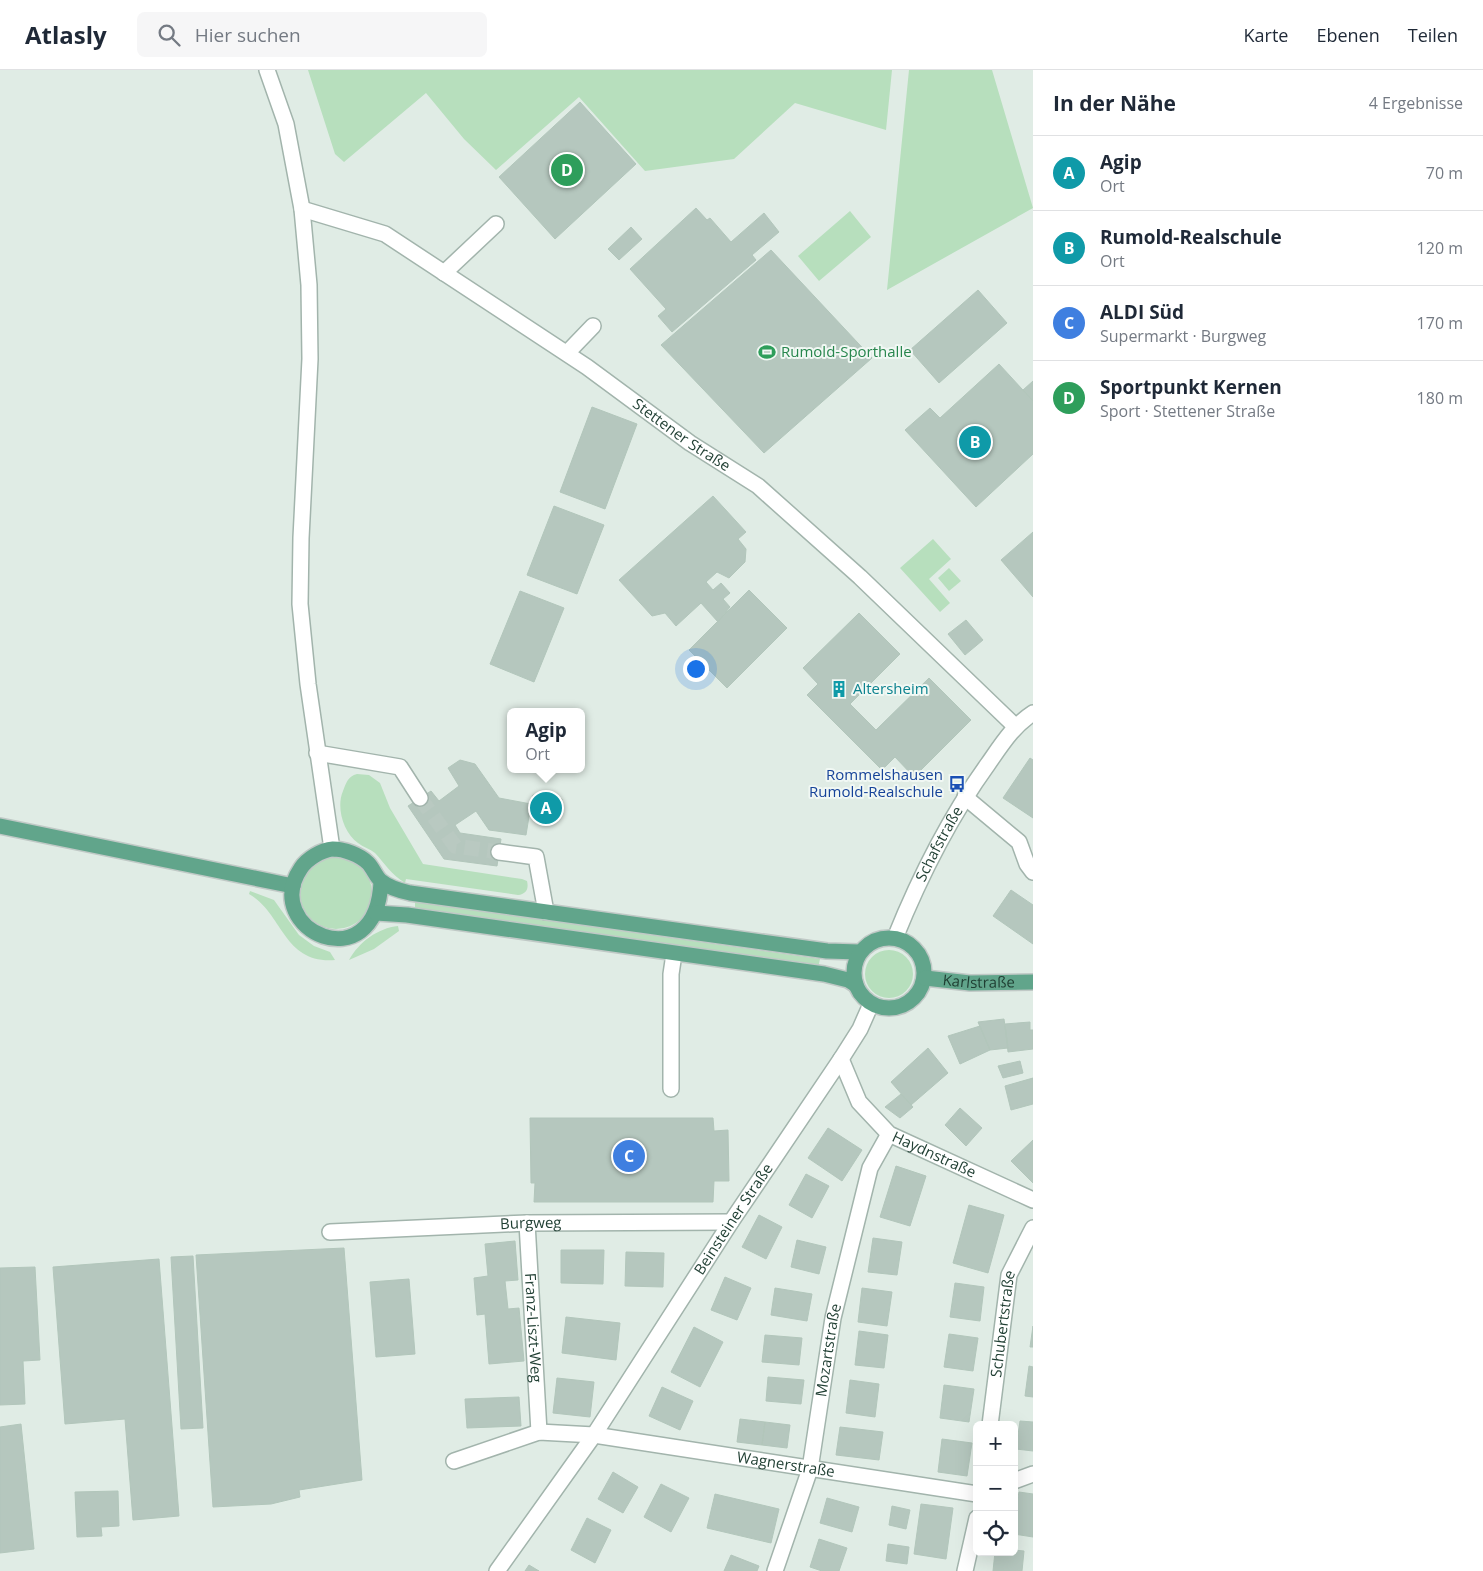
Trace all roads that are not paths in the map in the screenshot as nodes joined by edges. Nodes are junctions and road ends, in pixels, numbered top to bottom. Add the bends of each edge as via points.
1 (267, 70) edge
2 (302, 209) junction
3 (496, 224) dead end
4 (444, 273) junction
5 (593, 326) dead end
6 (567, 353) junction
7 (1032, 715) edge
8 (1015, 726) junction
9 (317, 753) junction
10 (965, 797) junction
11 (420, 798) tunnel mouth
12 (0, 826) edge
13 (332, 849) junction
14 (499, 852) tunnel mouth
15 (1033, 872) edge
16 (381, 882) junction
17 (293, 886) junction
18 (546, 912) junction
19 (376, 913) junction
20 (895, 938) junction
21 (859, 952) junction
22 (674, 954) junction
23 (925, 978) junction
24 (1033, 982) edge
25 (856, 985) junction
26 (872, 1004) junction
27 (841, 1059) junction
28 (671, 1090) dead end
29 (889, 1134) junction
30 (1033, 1200) edge
31 (731, 1222) junction
32 (527, 1224) junction
33 (1033, 1228) edge
34 (330, 1232) dead end
35 (991, 1421) edge
36 (539, 1432) junction
37 (594, 1435) junction
38 (454, 1461) dead end
39 (810, 1469) junction
40 (1033, 1474) edge
41 (1018, 1480) edge
42 (973, 1493) edge
43 (973, 1536) edge
44 (497, 1571) edge
45 (776, 1571) edge
46 (965, 1571) edge

1 - 2 street via 286,124
2 - 4 street, Stettener Straße via 385,234
2 - 9 street via 309,285 310,359 300,604
3 - 4 street
4 - 6 street, Stettener Straße
5 - 6 street
6 - 8 street, Stettener Straße via 690,443 758,486 865,582
7 - 8 street, Schafstraße
8 - 10 street, Schafstraße
9 - 11 street via 400,767
9 - 13 street
10 - 15 street via 1020,842
10 - 20 street, Schafstraße via 939,839
12 - 17 main road
13 - 16 main road via 356,855 367,862
13 - 17 main road via 304,863
14 - 18 street via 536,857
16 - 18 main road via 410,893
16 - 19 main road
17 - 19 main road via 292,903 297,915 310,929 327,938 354,935 366,928
18 - 21 main road via 827,951
19 - 22 main road
20 - 21 main road via 875,941
20 - 23 main road, Karlstraße via 915,949 922,959
21 - 25 main road via 854,965
22 - 25 main road via 824,974
22 - 28 street via 671,974
23 - 24 main road, Karlstraße via 970,983
23 - 26 main road, Karlstraße via 920,992 904,1006 887,1009
25 - 26 main road via 862,997
26 - 27 street, Beinsteiner Straße
27 - 29 street, Haydnstraße via 859,1102
27 - 31 street, Beinsteiner Straße
29 - 30 street, Haydnstraße
29 - 39 street, Mozartstraße via 870,1168 832,1318
31 - 32 street, Burgweg
31 - 37 street, Beinsteiner Straße
32 - 34 street, Burgweg
32 - 36 street, Franz-Liszt-Weg
33 - 35 street, Schubertstraße via 1009,1275
36 - 37 street
36 - 38 street
37 - 39 street, Wagnerstraße
37 - 44 street, Beinsteiner Straße
39 - 42 street, Wagnerstraße
39 - 45 street, Mozartstraße
40 - 41 street
43 - 46 street

